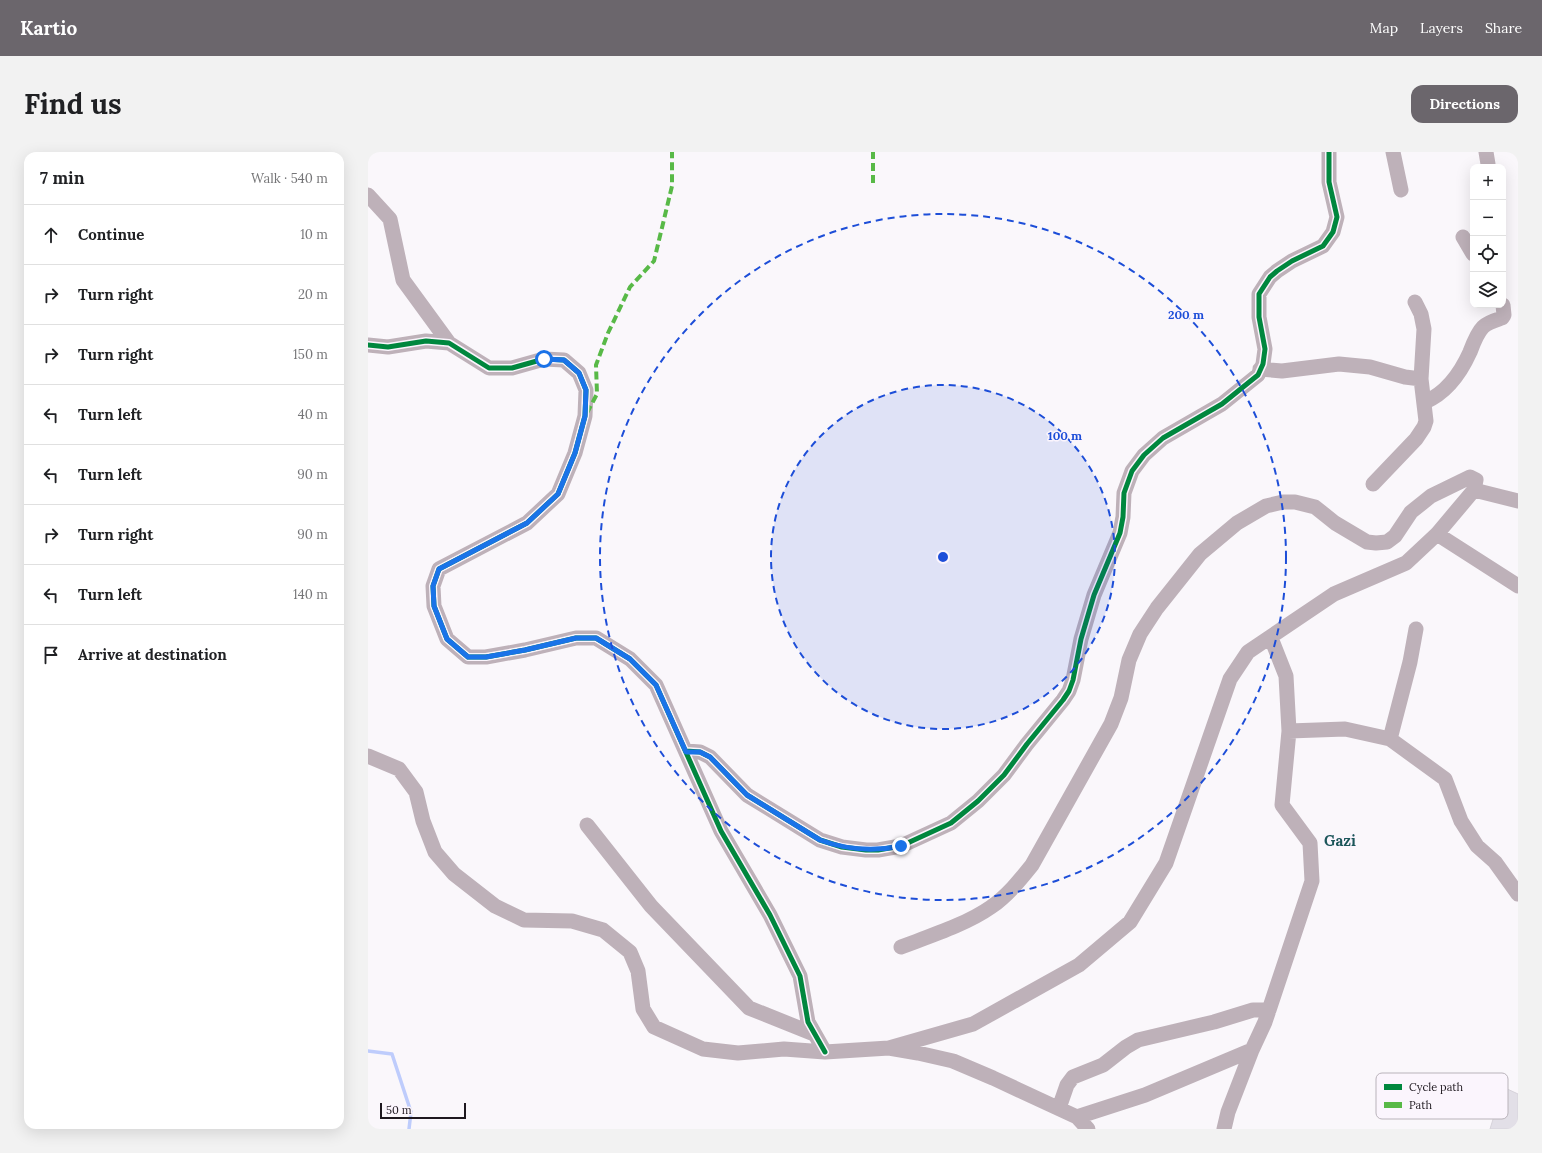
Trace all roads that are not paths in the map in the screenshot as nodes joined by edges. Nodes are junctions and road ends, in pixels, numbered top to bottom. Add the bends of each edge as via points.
1 (1329, 152) edge
2 (1393, 152) edge
3 (1401, 190) dead end
4 (368, 195) edge
5 (1463, 237) dead end
6 (1470, 249) edge
7 (1415, 302) dead end
8 (1503, 308) edge
9 (368, 344) edge
10 (449, 344) junction
11 (1260, 369) junction
12 (1421, 379) junction
13 (1425, 402) junction
14 (1372, 484) dead end
15 (1474, 490) junction
16 (1518, 501) edge
17 (1437, 534) junction
18 (1518, 586) edge
19 (1416, 629) dead end
20 (1271, 638) junction
21 (1289, 731) junction
22 (1390, 739) junction
23 (686, 752) junction
24 (368, 756) edge
25 (587, 825) dead end
26 (1518, 894) edge
27 (901, 947) dead end
28 (1269, 1010) junction
29 (814, 1034) junction
30 (889, 1048) junction
31 (1252, 1050) junction
32 (825, 1052) junction
33 (1059, 1108) junction
34 (1077, 1117) junction
35 (1088, 1129) edge
36 (1224, 1129) edge

1 - 11 street via 1329,182 1337,217 1333,232 1323,246 1277,271 1259,294 1259,317 1265,349
2 - 3 street
4 - 10 street via 390,219 402,280
5 - 6 street
7 - 12 street via 1424,329
8 - 13 street via 1502,318 1482,328 1466,360 1448,385
9 - 10 street via 388,347 426,341
10 - 23 street via 490,368 512,368 544,359 564,360 579,373 586,390 585,416 575,453 558,494 527,523 439,569 433,586 434,606 447,639 468,657 486,657 576,638 596,638 630,659 656,685
11 - 12 street via 1282,371 1339,364
11 - 23 street via 1258,375 1222,404 1163,438 1144,455 1132,471 1124,493 1120,534 1086,619 1069,691 1000,780 951,823 901,846 866,850 842,847 820,840 747,795 710,757 700,752
12 - 13 street
13 - 14 street via 1426,421 1420,434
15 - 16 street
15 - 17 street
15 - 27 street via 1476,480 1470,477 1436,494 1411,512 1395,536 1382,543 1367,542 1335,523 1315,507 1295,502 1266,506 1237,523 1200,554 1147,620 1133,648 1121,698 1111,724 1032,865 1021,879 1001,900 983,913
17 - 18 street
17 - 20 street via 1406,563 1334,594
19 - 22 street
20 - 21 street via 1286,676
20 - 30 street via 1248,652 1230,679 1166,863 1130,922 1079,966 973,1024
21 - 22 street via 1345,729
21 - 28 street via 1282,805 1310,843 1312,881
22 - 26 street via 1444,779 1462,821 1477,846 1495,862
23 - 29 street via 721,831 770,915 800,976 808,1022
24 - 32 street via 399,769 416,792 423,821 435,852 454,874 495,906 524,920 572,921 603,930 630,952 638,971 643,1009 654,1027 703,1049 738,1053 784,1049
25 - 29 street via 651,906 749,1008
28 - 31 street
28 - 33 street via 1253,1010 1138,1040 1103,1065 1073,1077 1067,1085
29 - 32 street
30 - 32 street
30 - 33 street via 952,1061
31 - 34 street via 1145,1095
31 - 36 street
33 - 34 street
34 - 35 street

